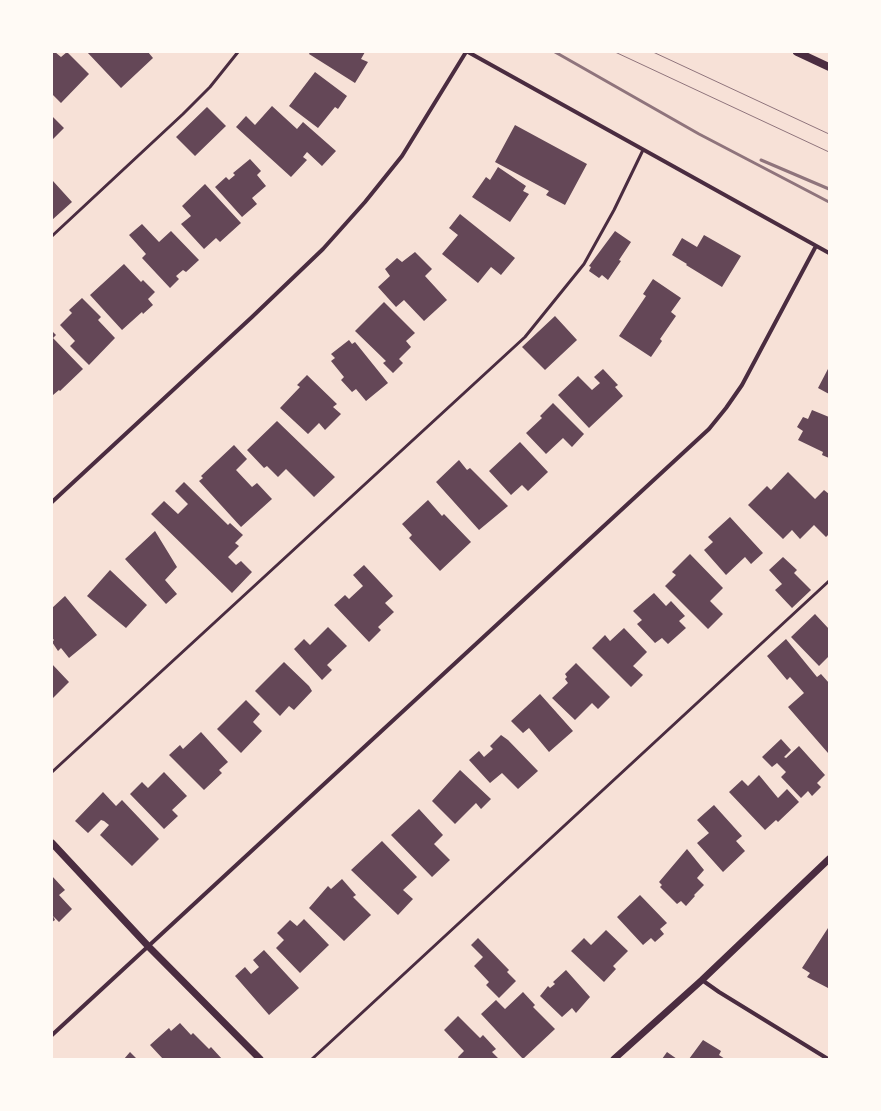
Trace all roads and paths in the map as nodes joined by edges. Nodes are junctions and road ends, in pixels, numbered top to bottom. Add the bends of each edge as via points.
1 (238, 52) edge
2 (467, 52) edge
3 (797, 52) edge
4 (829, 67) edge
5 (643, 150) junction
6 (52, 236) edge
7 (816, 246) junction
8 (829, 253) edge
9 (52, 502) edge
10 (829, 581) edge
11 (52, 772) edge
12 (52, 843) edge
13 (829, 860) edge
14 (148, 946) junction
15 (702, 980) junction
16 (52, 1034) edge
17 (260, 1059) edge
18 (312, 1059) edge
19 (614, 1059) edge
20 (828, 1059) edge

1 - 6 lane via 210,87 183,114
2 - 5 street
2 - 9 street via 402,156 323,249
3 - 4 main road
5 - 7 street
5 - 11 lane via 584,264 525,336
7 - 8 street
7 - 14 street via 742,384 709,429
10 - 18 lane
12 - 14 street
13 - 15 street
14 - 16 street
14 - 17 street
15 - 19 street
15 - 20 street

